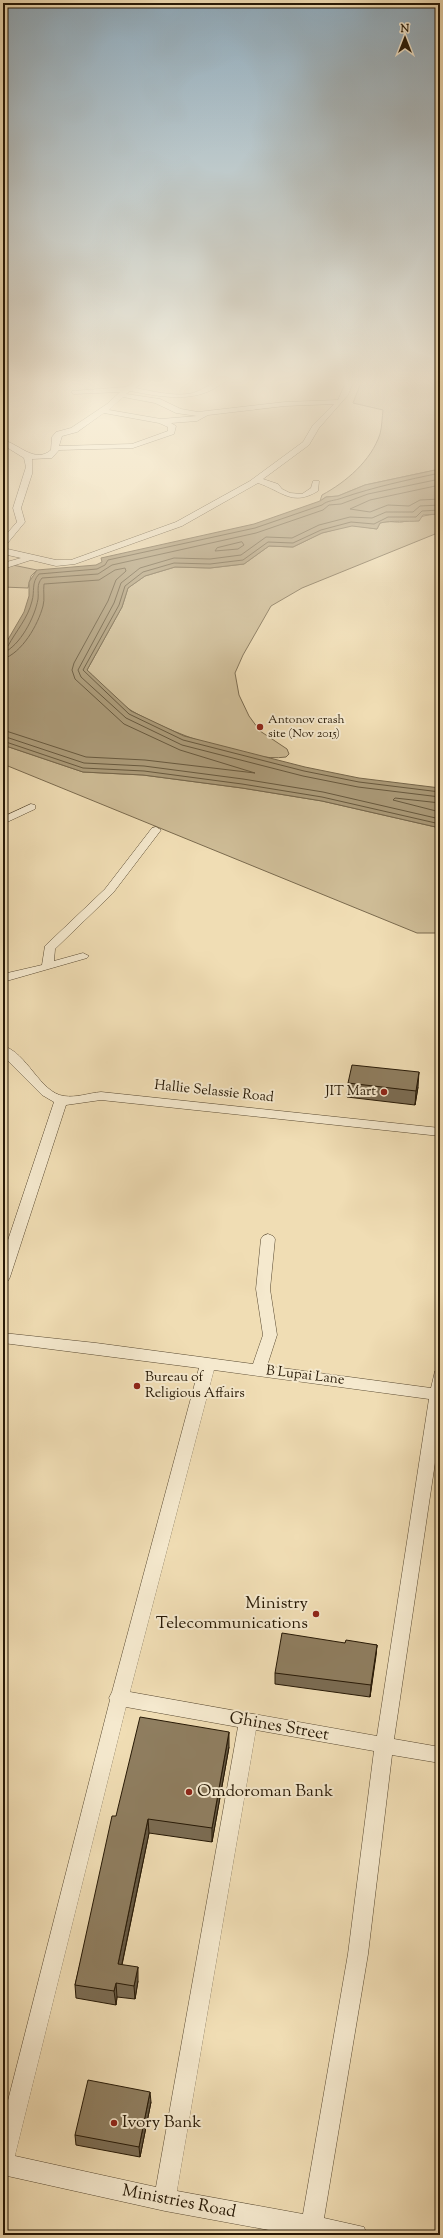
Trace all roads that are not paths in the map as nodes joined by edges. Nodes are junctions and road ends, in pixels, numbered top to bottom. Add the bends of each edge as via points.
1 (23, 484) edge
2 (250, 484) edge
3 (270, 484) edge
4 (316, 484) edge
5 (3, 543) edge
6 (3, 551) edge
7 (28, 558) junction
8 (3, 566) edge
9 (31, 808) dead end
10 (3, 821) edge
11 (156, 830) dead end
12 (84, 956) dead end
13 (48, 967) junction
14 (3, 978) edge
15 (3, 1050) edge
16 (61, 1100) junction
17 (440, 1132) edge
18 (268, 1239) dead end
19 (3, 1277) edge
20 (3, 1338) edge
21 (208, 1364) junction
22 (258, 1370) junction
23 (440, 1375) edge
24 (439, 1395) edge
25 (118, 1698) junction
26 (248, 1722) junction
27 (384, 1746) junction
28 (440, 1755) edge
29 (3, 2164) edge
30 (165, 2200) junction
31 (312, 2226) junction
32 (356, 2235) edge

1 - 5 street via 17,511 21,522
2 - 7 street via 179,524 95,556 67,563
3 - 4 street via 289,495 304,496 315,489
6 - 7 street
7 - 8 street
9 - 10 street
11 - 13 street via 109,891 49,948
12 - 13 street
13 - 14 street
15 - 16 street via 26,1069 38,1085
16 - 17 street, Hallie Selassie Road via 101,1096
16 - 19 street
18 - 22 street via 263,1289 270,1336
20 - 21 street, B Lupai Lane
21 - 22 street, B Lupai Lane
21 - 25 street
22 - 24 street, B Lupai Lane
23 - 24 street
24 - 27 street
25 - 26 street, Ghines Street
25 - 29 street
26 - 27 street, Ghines Street
26 - 30 street
27 - 28 street, Ghines Street
27 - 31 street via 358,1954
29 - 30 street, Ministries Road
30 - 31 street, Ministries Road
31 - 32 street, Ministries Road

